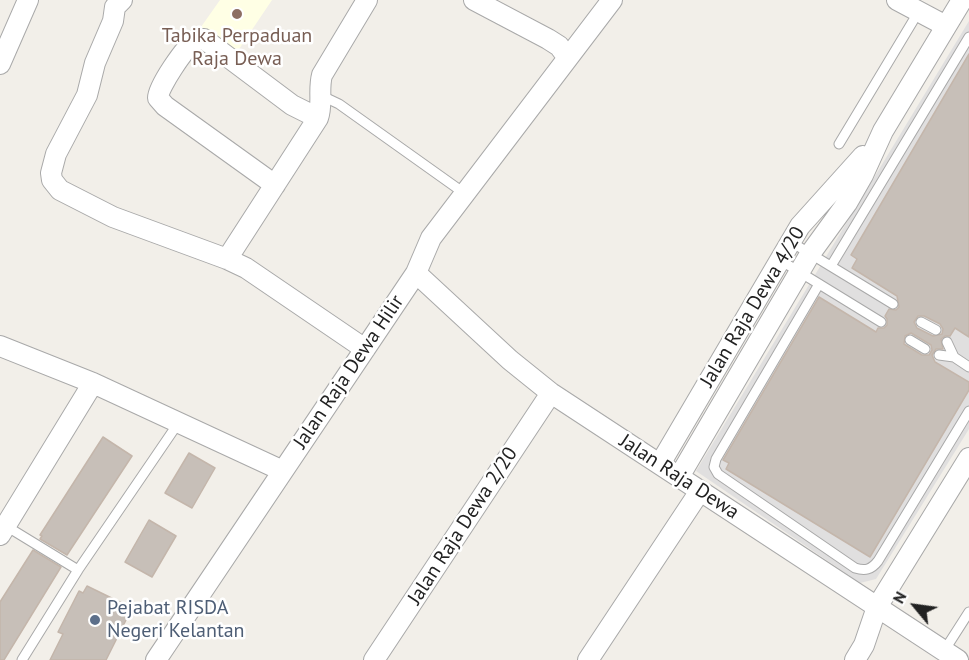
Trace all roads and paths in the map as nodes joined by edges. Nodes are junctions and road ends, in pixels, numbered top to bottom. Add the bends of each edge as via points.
1 (28, 0) edge
2 (367, 0) edge
3 (474, 0) edge
4 (612, 0) edge
5 (897, 0) edge
6 (962, 0) edge
7 (115, 2) edge
8 (919, 12) junction
9 (946, 26) junction
10 (969, 37) edge
11 (568, 58) junction
12 (0, 64) edge
13 (320, 95) junction
14 (318, 118) junction
15 (883, 131) junction
16 (839, 144) dead end
17 (275, 185) junction
18 (464, 193) junction
19 (791, 242) junction
20 (810, 254) junction
21 (226, 259) junction
22 (780, 260) junction
23 (831, 266) junction
24 (800, 272) junction
25 (416, 273) junction
26 (819, 284) junction
27 (892, 304) dead end
28 (921, 321) dead end
29 (881, 322) dead end
30 (936, 330) dead end
31 (910, 340) dead end
32 (947, 342) dead end
33 (0, 346) edge
34 (365, 349) junction
35 (925, 349) dead end
36 (939, 355) dead end
37 (954, 357) junction
38 (969, 367) edge
39 (93, 383) junction
40 (551, 393) junction
41 (969, 411) edge
42 (178, 422) junction
43 (969, 458) edge
44 (660, 464) junction
45 (283, 471) junction
46 (679, 477) junction
47 (700, 491) junction
48 (3, 530) edge
49 (78, 570) junction
50 (877, 607) junction
51 (969, 612) edge
52 (951, 656) edge
53 (22, 660) edge
54 (156, 660) edge
55 (374, 660) edge
56 (588, 660) edge
57 (855, 660) edge

1 - 12 street
2 - 13 street via 326,66 319,84
3 - 11 street via 548,39
4 - 11 street, Jalan Raja Dewa Hilir
5 - 8 street
6 - 9 street, Jalan Raja Dewa 4/20
7 - 21 street via 113,21 95,63 87,95 56,154 52,180 60,190 112,217
8 - 9 street
8 - 16 lane
9 - 15 street, Jalan Raja Dewa 4/20
10 - 23 lane
11 - 18 street, Jalan Raja Dewa Hilir
13 - 14 street
13 - 18 lane via 339,104
14 - 17 street
14 - 17 street via 292,105 204,39 190,45 160,87 158,98 165,106
15 - 19 street, Jalan Raja Dewa 4/20 via 806,219
15 - 20 street, Jalan Raja Dewa 4/20 via 847,203
17 - 21 street
18 - 25 street, Jalan Raja Dewa Hilir via 431,238
19 - 20 lane
19 - 22 street, Jalan Raja Dewa 4/20
20 - 23 lane
20 - 24 street, Jalan Raja Dewa 4/20
21 - 34 street via 264,279
22 - 24 lane
22 - 44 street, Jalan Raja Dewa 4/20
23 - 27 lane
24 - 26 lane
24 - 46 street, Jalan Raja Dewa 4/20
25 - 34 street, Jalan Raja Dewa Hilir
25 - 40 street, Jalan Raja Dewa
26 - 29 lane
26 - 41 lane via 716,459 714,467 718,474 855,568 867,570 878,561
28 - 30 lane
31 - 35 lane
32 - 37 lane
33 - 39 street
34 - 45 street, Jalan Raja Dewa Hilir
36 - 37 lane
37 - 38 lane
39 - 42 street
39 - 48 street
40 - 44 street, Jalan Raja Dewa
40 - 55 street, Jalan Raja Dewa 2/20
42 - 45 street
42 - 49 lane
43 - 50 street
44 - 46 street, Jalan Raja Dewa
45 - 54 street, Jalan Raja Dewa Hilir
46 - 47 street, Jalan Raja Dewa
47 - 50 street, Jalan Raja Dewa
47 - 56 street
48 - 49 lane
49 - 53 lane
50 - 52 street, Jalan Raja Dewa
50 - 57 street
51 - 52 lane

